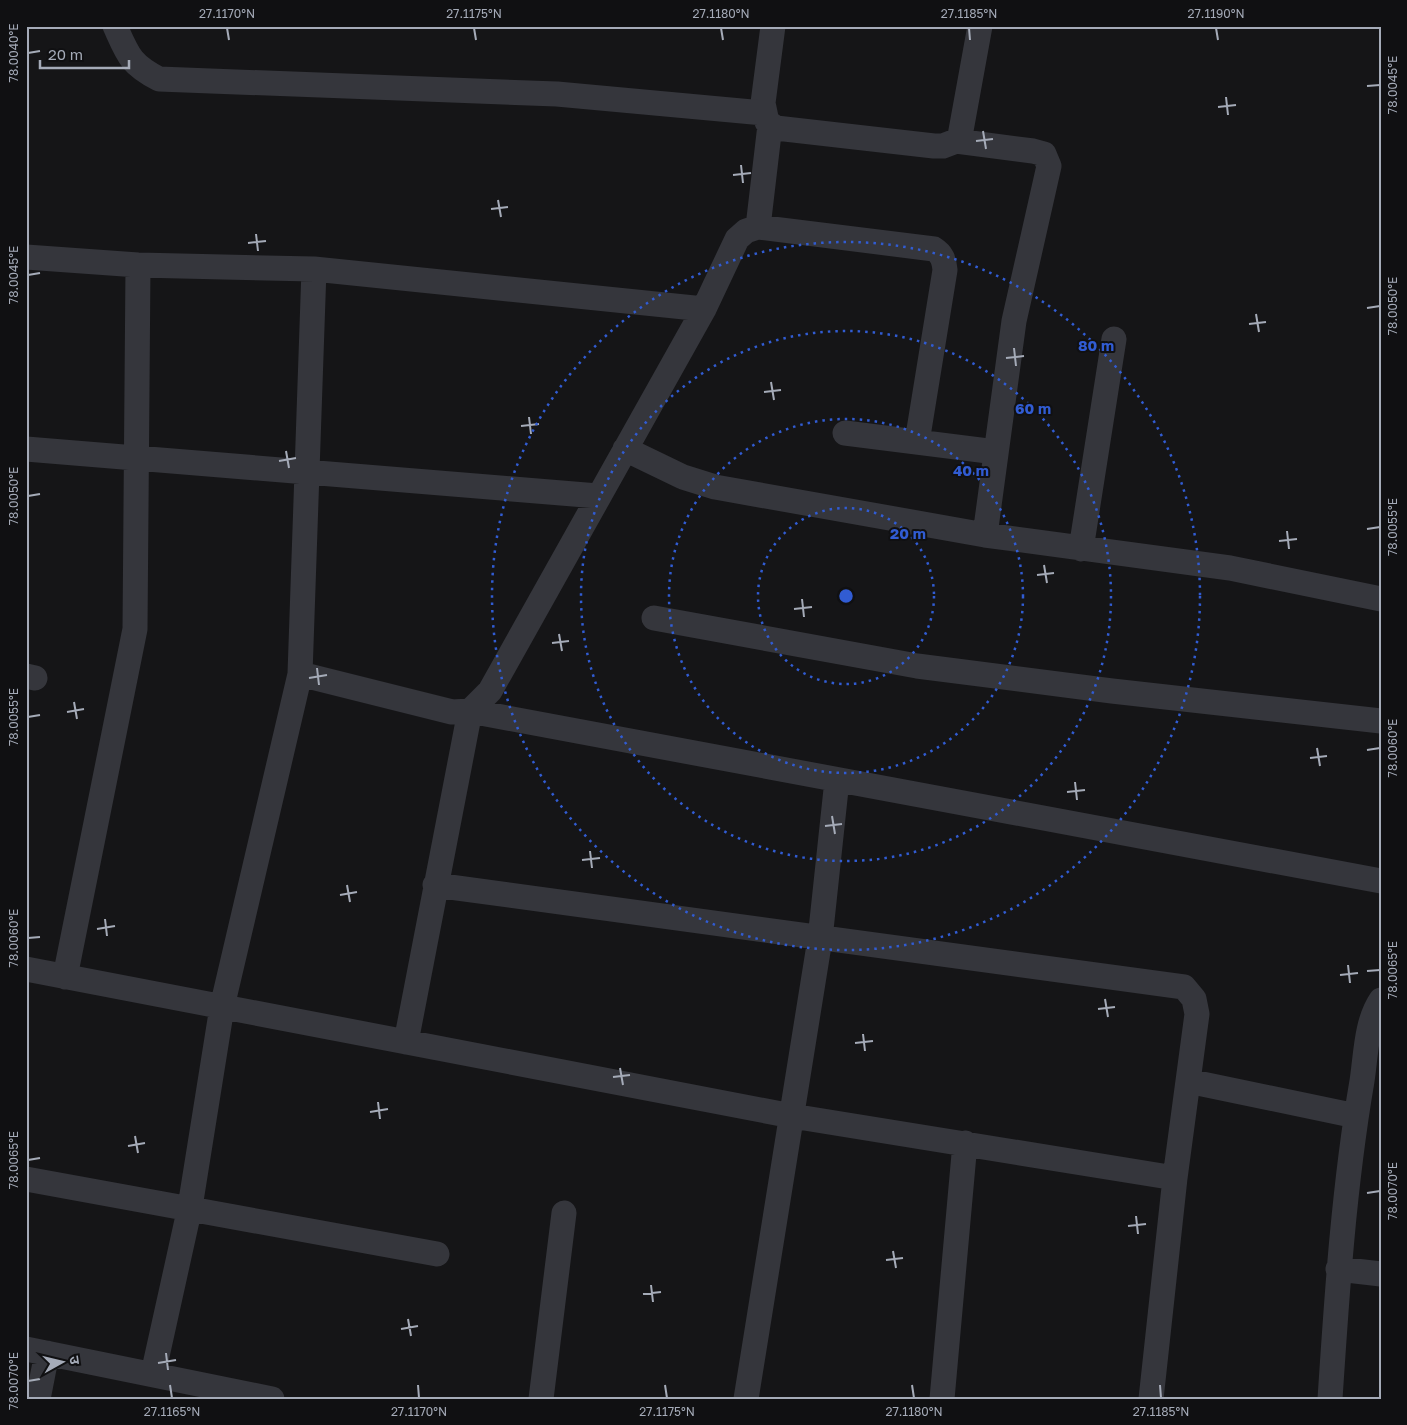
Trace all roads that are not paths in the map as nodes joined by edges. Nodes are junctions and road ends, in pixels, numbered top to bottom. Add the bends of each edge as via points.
1 (115, 26) edge
2 (773, 26) edge
3 (980, 26) edge
4 (767, 119) junction
5 (956, 141) junction
6 (758, 227) junction
7 (26, 257) edge
8 (138, 265) junction
9 (314, 269) junction
10 (704, 309) junction
11 (1114, 339) dead end
12 (845, 433) dead end
13 (917, 442) junction
14 (26, 449) edge
15 (625, 450) junction
16 (996, 452) junction
17 (137, 458) junction
18 (307, 472) junction
19 (598, 496) junction
20 (985, 535) junction
21 (1081, 549) junction
22 (1381, 599) edge
23 (654, 618) dead end
24 (300, 674) junction
25 (470, 711) junction
26 (1381, 721) edge
27 (837, 780) junction
28 (1381, 881) edge
29 (435, 885) junction
30 (820, 939) junction
31 (26, 969) edge
32 (66, 977) junction
33 (1381, 1000) edge
34 (222, 1007) junction
35 (406, 1042) junction
36 (1188, 1081) junction
37 (792, 1116) junction
38 (1356, 1116) junction
39 (965, 1144) junction
40 (1176, 1178) junction
41 (26, 1179) edge
42 (190, 1207) junction
43 (564, 1213) dead end
44 (437, 1254) dead end
45 (1338, 1268) junction
46 (1381, 1274) edge
47 (37, 1351) edge
48 (154, 1374) junction
49 (38, 1399) edge
50 (272, 1399) edge
51 (541, 1399) edge
52 (746, 1399) edge
53 (942, 1399) edge
54 (1151, 1399) edge
55 (1330, 1399) edge

1 - 4 street via 132,61 159,79 557,94
2 - 4 street via 763,103
3 - 5 street via 960,136
4 - 5 street via 782,129 934,146
4 - 6 street
5 - 16 street via 1039,152 1044,154 1049,166 1014,321
6 - 10 street via 737,238
6 - 13 street via 934,249 939,253 945,270
7 - 8 street
8 - 9 street
8 - 17 street
9 - 10 street
9 - 18 street
10 - 15 street
11 - 21 street
12 - 13 street
13 - 16 street
14 - 17 street
15 - 19 street
15 - 20 street via 683,477 715,487
16 - 20 street
17 - 18 street
17 - 32 street via 135,628
18 - 19 street
18 - 24 street
19 - 25 street via 490,691
20 - 21 street
21 - 22 street via 1230,568
23 - 26 street via 917,666
24 - 25 street via 452,712
24 - 34 street
25 - 27 street
25 - 29 street
27 - 28 street
27 - 30 street
29 - 30 street
29 - 35 street
30 - 36 street via 1184,987 1194,999 1197,1014
30 - 37 street
31 - 32 street
32 - 34 street
33 - 38 street via 1371,1023
34 - 35 street
34 - 42 street
35 - 37 street
36 - 38 street
36 - 40 street
37 - 39 street
37 - 52 street
38 - 45 street
39 - 40 street
39 - 53 street
40 - 54 street
41 - 42 street
42 - 44 street
42 - 48 street
43 - 51 street
45 - 46 street
45 - 55 street
47 - 48 street
47 - 49 street
48 - 50 street

